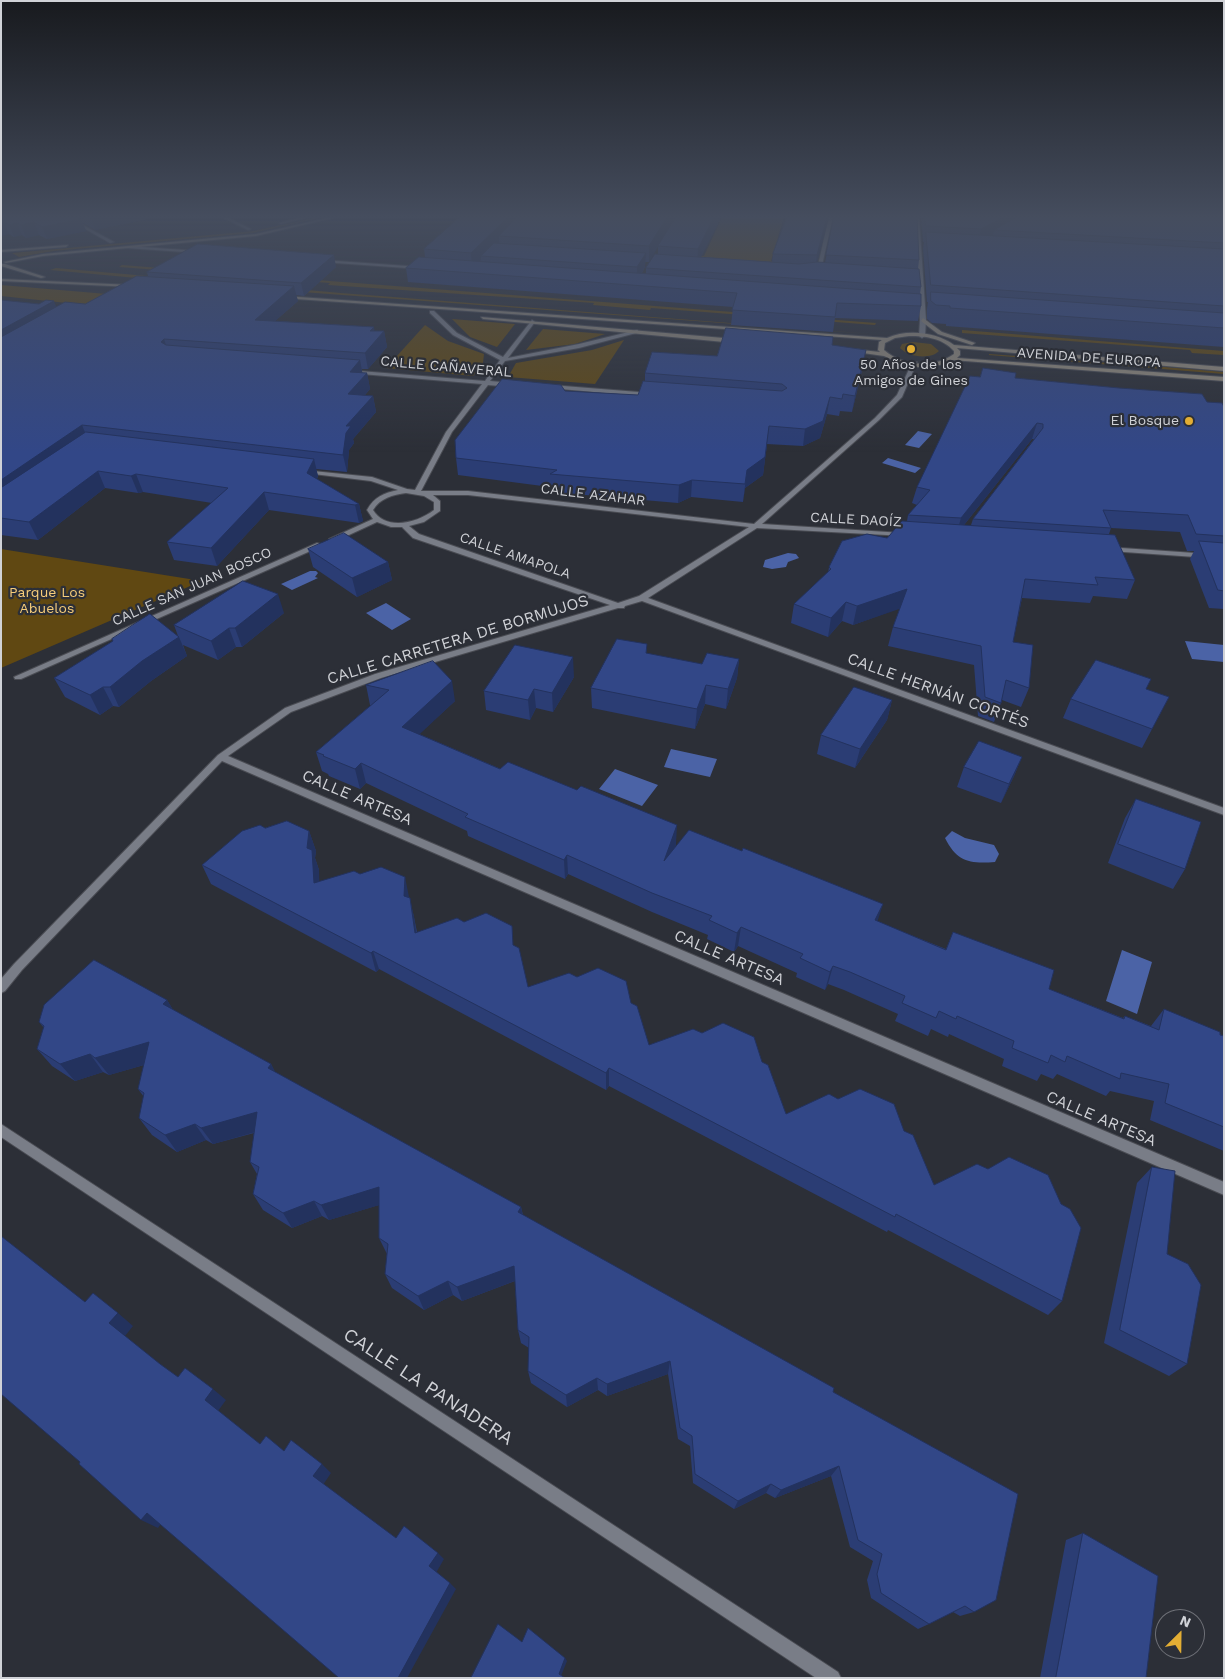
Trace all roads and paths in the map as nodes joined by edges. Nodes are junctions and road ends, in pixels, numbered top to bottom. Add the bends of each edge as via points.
1 (921, 295) edge
2 (274, 296) edge
3 (293, 298) junction
4 (912, 305) edge
5 (921, 305) junction
6 (931, 306) edge
7 (462, 310) junction
8 (432, 312) junction
9 (604, 319) junction
10 (923, 320) junction
11 (532, 322) junction
12 (637, 332) junction
13 (922, 336) junction
14 (886, 339) junction
15 (742, 341) edge
16 (954, 346) junction
17 (841, 350) edge
18 (1007, 351) junction
19 (884, 354) junction
20 (953, 359) junction
21 (504, 360) junction
22 (915, 363) junction
23 (1224, 369) edge
24 (339, 370) edge
25 (1224, 380) edge
26 (486, 383) junction
27 (516, 385) edge
28 (545, 387) edge
29 (662, 396) edge
30 (295, 470) edge
31 (406, 491) junction
32 (417, 492) junction
33 (426, 494) junction
34 (377, 520) junction
35 (404, 525) junction
36 (756, 526) junction
37 (910, 536) edge
38 (1104, 548) edge
39 (1224, 557) edge
40 (642, 598) junction
41 (621, 606) junction
42 (18, 677) dead end
43 (221, 757) junction
44 (1224, 812) edge
45 (1, 988) edge
46 (1, 1130) edge
47 (1224, 1189) edge
48 (832, 1678) edge

1 - 5 street
2 - 3 main road
3 - 7 main road
3 - 8 main road
4 - 5 street
5 - 6 street
5 - 10 street
7 - 9 main road
7 - 11 main road via 526,318
8 - 11 main road
8 - 21 street via 455,334
9 - 11 main road
9 - 14 main road
10 - 13 street
10 - 18 main road via 940,333
11 - 12 main road
11 - 21 street
12 - 15 main road
12 - 21 street
13 - 14 main road, AVENIDA DE EUROPA via 902,335
13 - 16 main road, AVENIDA DE EUROPA
14 - 19 main road via 880,346
16 - 18 main road, AVENIDA DE EUROPA
16 - 20 main road via 957,355
17 - 19 main road
18 - 23 main road, AVENIDA DE EUROPA
19 - 22 main road, AVENIDA DE EUROPA
20 - 22 main road, AVENIDA DE EUROPA via 937,364
20 - 25 main road, AVENIDA DE EUROPA
21 - 26 street
22 - 36 street, CALLE CARRETERA DE BORMUJOS via 900,396
24 - 26 street, CALLE CAÑAVERAL
26 - 27 street, CALLE CAÑAVERAL
26 - 32 street via 449,432
28 - 29 street
30 - 31 street via 372,479
31 - 32 street, CALLE AZAHAR
31 - 34 street via 372,504 370,510
32 - 33 street, CALLE AZAHAR
33 - 35 street via 437,501 437,511 424,520
33 - 36 street, CALLE AZAHAR via 468,493
34 - 35 street
34 - 42 street, CALLE SAN JUAN BOSCO
35 - 41 street, CALLE AMAPOLA via 416,536
36 - 37 street, CALLE DAOÍZ
36 - 40 street, CALLE CARRETERA DE BORMUJOS
38 - 39 street
40 - 41 street, CALLE CARRETERA DE BORMUJOS
40 - 44 street, CALLE HERNÁN CORTÉS
41 - 43 street, CALLE CARRETERA DE BORMUJOS via 378,676 288,710
43 - 45 street, CALLE CARRETERA DE BORMUJOS
43 - 47 street, CALLE ARTESA
46 - 48 street, CALLE LA PANADERA

